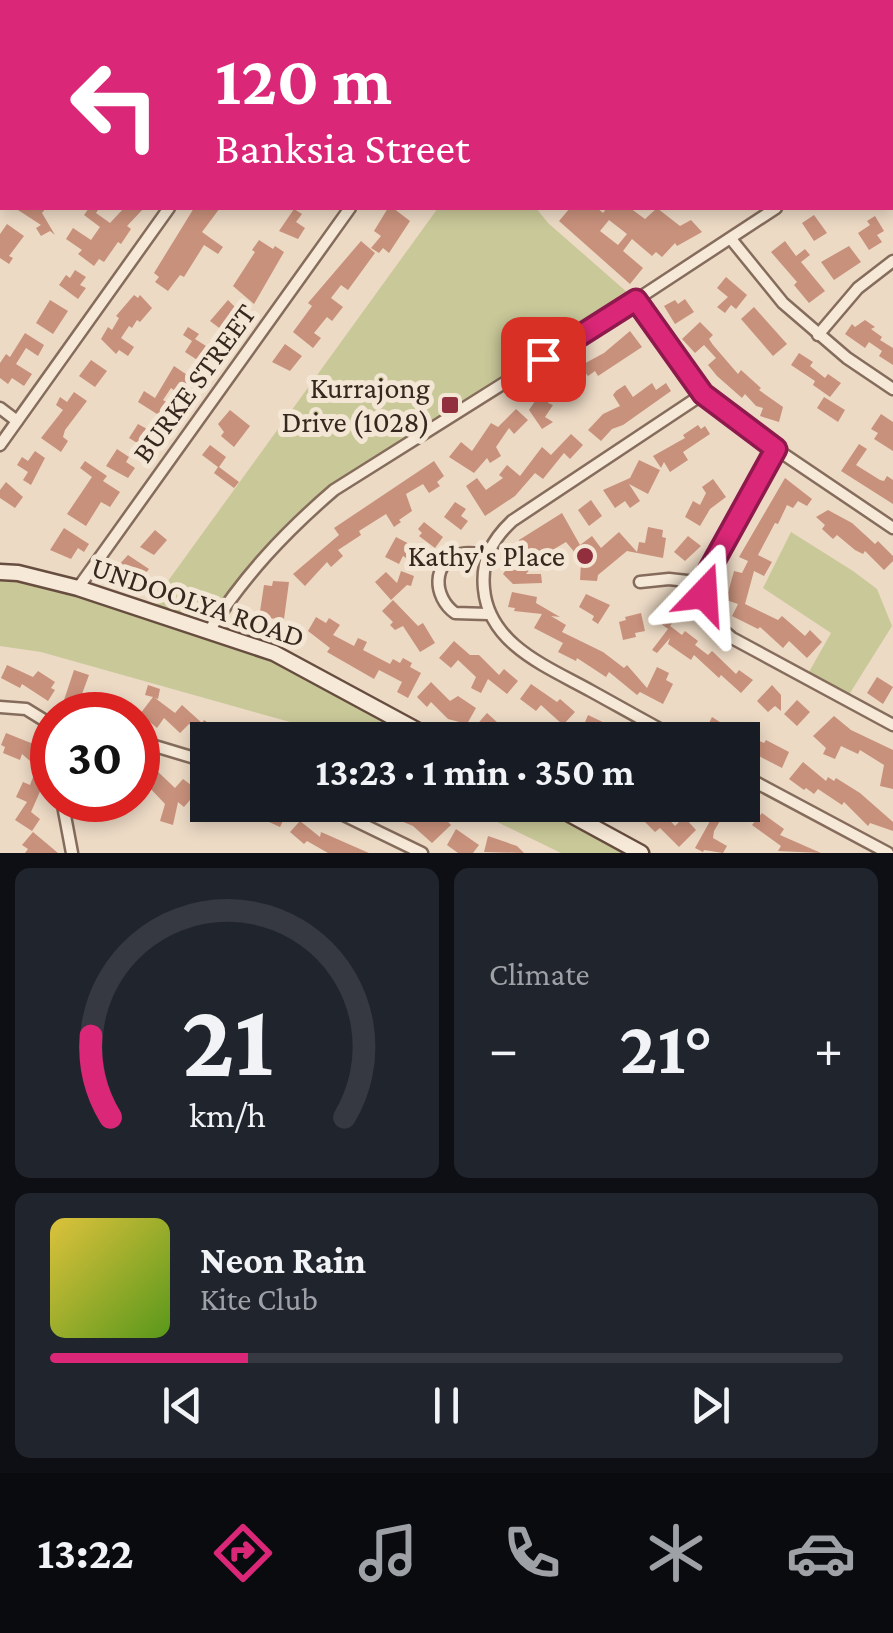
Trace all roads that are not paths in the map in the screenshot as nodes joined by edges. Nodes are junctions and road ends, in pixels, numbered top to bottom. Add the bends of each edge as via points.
1 (168, 210) edge
2 (349, 210) edge
3 (773, 210) edge
4 (731, 239) junction
5 (893, 261) edge
6 (636, 300) junction
7 (818, 335) junction
8 (893, 390) edge
9 (703, 394) junction
10 (0, 408) edge
11 (17, 421) junction
12 (0, 445) edge
13 (776, 449) junction
14 (893, 528) edge
15 (486, 555) junction
16 (0, 575) edge
17 (640, 582) dead end
18 (705, 582) junction
19 (78, 588) junction
20 (488, 614) junction
21 (209, 631) junction
22 (0, 707) edge
23 (30, 711) edge
24 (402, 722) edge
25 (648, 722) edge
26 (893, 725) edge
27 (160, 748) edge
28 (190, 757) edge
29 (760, 785) edge
30 (66, 822) edge
31 (358, 822) edge
32 (585, 822) edge
33 (72, 853) edge
34 (422, 853) edge
35 (641, 853) edge
36 (888, 853) edge

1 - 11 street
2 - 19 street, BURKE STREET
3 - 4 street
4 - 6 street
4 - 7 street via 783,304
5 - 7 street via 858,288
6 - 9 street
6 - 21 street via 334,490 246,575
7 - 8 street
9 - 13 street
9 - 15 street via 512,521
10 - 11 street
11 - 12 street
13 - 14 street
13 - 18 street
15 - 20 street
15 - 20 street via 457,555 438,578 440,599 455,613
16 - 19 main road, UNDOOLYA ROAD
17 - 18 street
18 - 26 street via 708,611 720,629
19 - 21 main road, UNDOOLYA ROAD
20 - 25 street via 520,650
21 - 24 main road, UNDOOLYA ROAD via 288,660
22 - 23 street
27 - 28 street
29 - 36 street
30 - 33 street
31 - 34 street
32 - 35 main road

